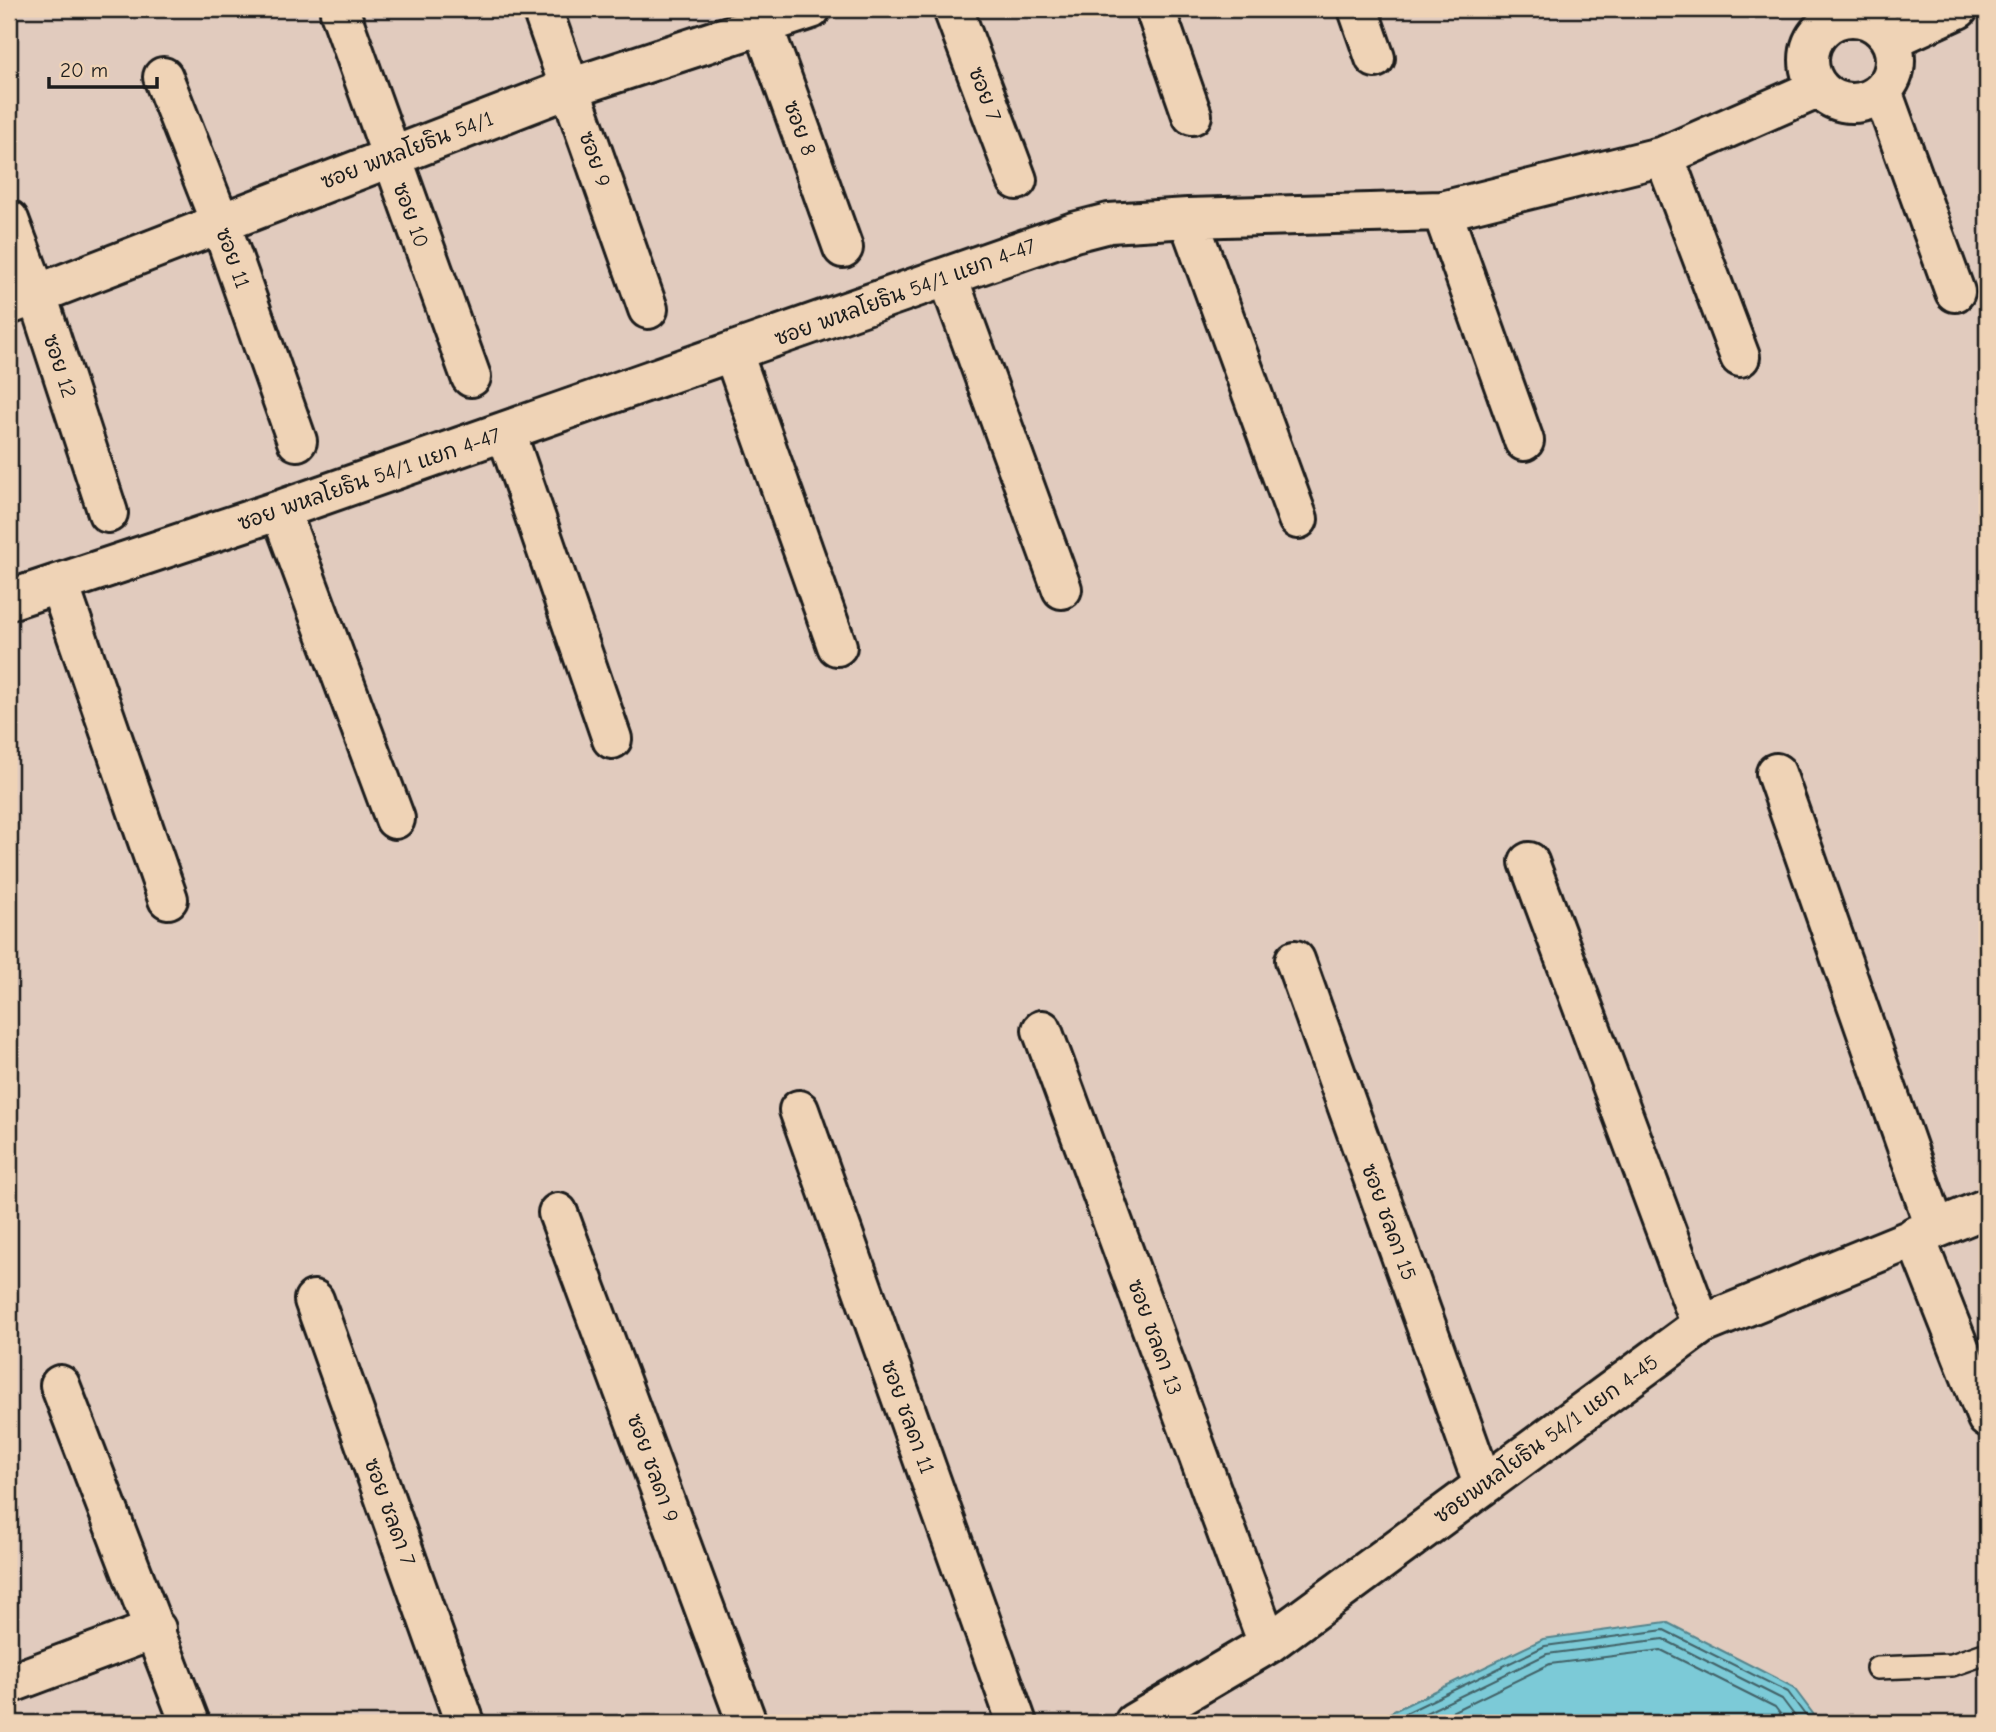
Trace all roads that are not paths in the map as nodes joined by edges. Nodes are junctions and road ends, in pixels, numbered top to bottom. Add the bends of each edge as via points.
1 (542, 9) edge
2 (811, 9) edge
3 (953, 9) edge
4 (1155, 9) edge
5 (1358, 9) edge
6 (1958, 9) edge
7 (340, 12) dead end
8 (760, 16) edge
9 (1890, 40) junction
10 (1375, 58) dead end
11 (163, 77) dead end
12 (570, 88) junction
13 (1819, 88) junction
14 (1882, 91) junction
15 (1192, 115) dead end
16 (1664, 156) junction
17 (389, 157) junction
18 (1017, 180) dead end
19 (1442, 211) junction
20 (1188, 218) junction
21 (9, 220) edge
22 (220, 222) junction
23 (843, 248) dead end
24 (948, 277) junction
25 (1955, 292) dead end
26 (22, 298) edge
27 (649, 309) dead end
28 (733, 354) junction
29 (1740, 357) dead end
30 (471, 377) dead end
31 (506, 432) junction
32 (298, 441) dead end
33 (1524, 441) dead end
34 (280, 510) junction
35 (108, 513) dead end
36 (1297, 519) dead end
37 (59, 584) junction
38 (1062, 589) dead end
39 (9, 600) edge
40 (837, 646) dead end
41 (612, 739) dead end
42 (1776, 773) dead end
43 (395, 819) dead end
44 (1529, 862) dead end
45 (168, 899) dead end
46 (1295, 960) dead end
47 (1042, 1030) dead end
48 (799, 1111) dead end
49 (1987, 1208) edge
50 (558, 1213) dead end
51 (1925, 1231) junction
52 (314, 1300) dead end
53 (1701, 1325) junction
54 (60, 1385) dead end
55 (1987, 1418) edge
56 (1483, 1483) junction
57 (156, 1629) junction
58 (1268, 1644) junction
59 (1987, 1653) edge
60 (1877, 1668) dead end
61 (9, 1684) edge
62 (190, 1723) edge
63 (465, 1723) edge
64 (747, 1723) edge
65 (1017, 1723) edge
66 (1134, 1723) edge

1 - 12 street, ซอย 9
2 - 8 street, ซอย พหลโยธิน 54/1
3 - 18 street, ซอย 7
4 - 15 street
5 - 10 street
6 - 9 street
7 - 17 street, ซอย 10
8 - 12 street, ซอย พหลโยธิน 54/1
8 - 23 street, ซอย 8
9 - 13 street via 1878,26 1862,18 1844,17 1827,24 1815,37 1809,54 1810,72
9 - 14 street via 1894,67
11 - 22 street, ซอย 11
12 - 17 street, ซอย พหลโยธิน 54/1
12 - 27 street, ซอย 9
13 - 14 street via 1833,99 1850,103
13 - 16 street, ซอย พหลโยธิน 54/1 แยก 4-47
14 - 25 street
16 - 19 street, ซอย พหลโยธิน 54/1 แยก 4-47
16 - 29 street
17 - 22 street, ซอย พหลโยธิน 54/1
17 - 30 street, ซอย 10
19 - 20 street, ซอย พหลโยธิน 54/1 แยก 4-47
19 - 33 street
20 - 24 street, ซอย พหลโยธิน 54/1 แยก 4-47 via 1109,223
20 - 36 street
21 - 26 street, ซอย 12
22 - 26 street, ซอย พหลโยธิน 54/1
22 - 32 street, ซอย 11
24 - 28 street, ซอย พหลโยธิน 54/1 แยก 4-47
24 - 38 street
26 - 35 street, ซอย 12
28 - 31 street, ซอย พหลโยธิน 54/1 แยก 4-47
28 - 40 street
31 - 34 street, ซอย พหลโยธิน 54/1 แยก 4-47
31 - 41 street
34 - 37 street, ซอย พหลโยธิน 54/1 แยก 4-47
34 - 43 street
37 - 39 street, ซอย พหลโยธิน 54/1 แยก 4-47
37 - 45 street
42 - 51 street
44 - 53 street
46 - 56 street, ซอย ชลดา 15
47 - 58 street, ซอย ชลดา 13
48 - 65 street, ซอย ชลดา 11
49 - 51 street, ซอยพหลโยธิน 54/1 แยก 4-45
50 - 64 street, ซอย ชลดา 9
51 - 53 street, ซอยพหลโยธิน 54/1 แยก 4-45
51 - 55 street
52 - 63 street, ซอย ชลดา 7
53 - 56 street, ซอยพหลโยธิน 54/1 แยก 4-45
54 - 57 street
56 - 58 street, ซอยพหลโยธิน 54/1 แยก 4-45
57 - 61 street
57 - 62 street
58 - 66 street, ซอยพหลโยธิน 54/1 แยก 4-45
59 - 60 lane via 1952,1665

